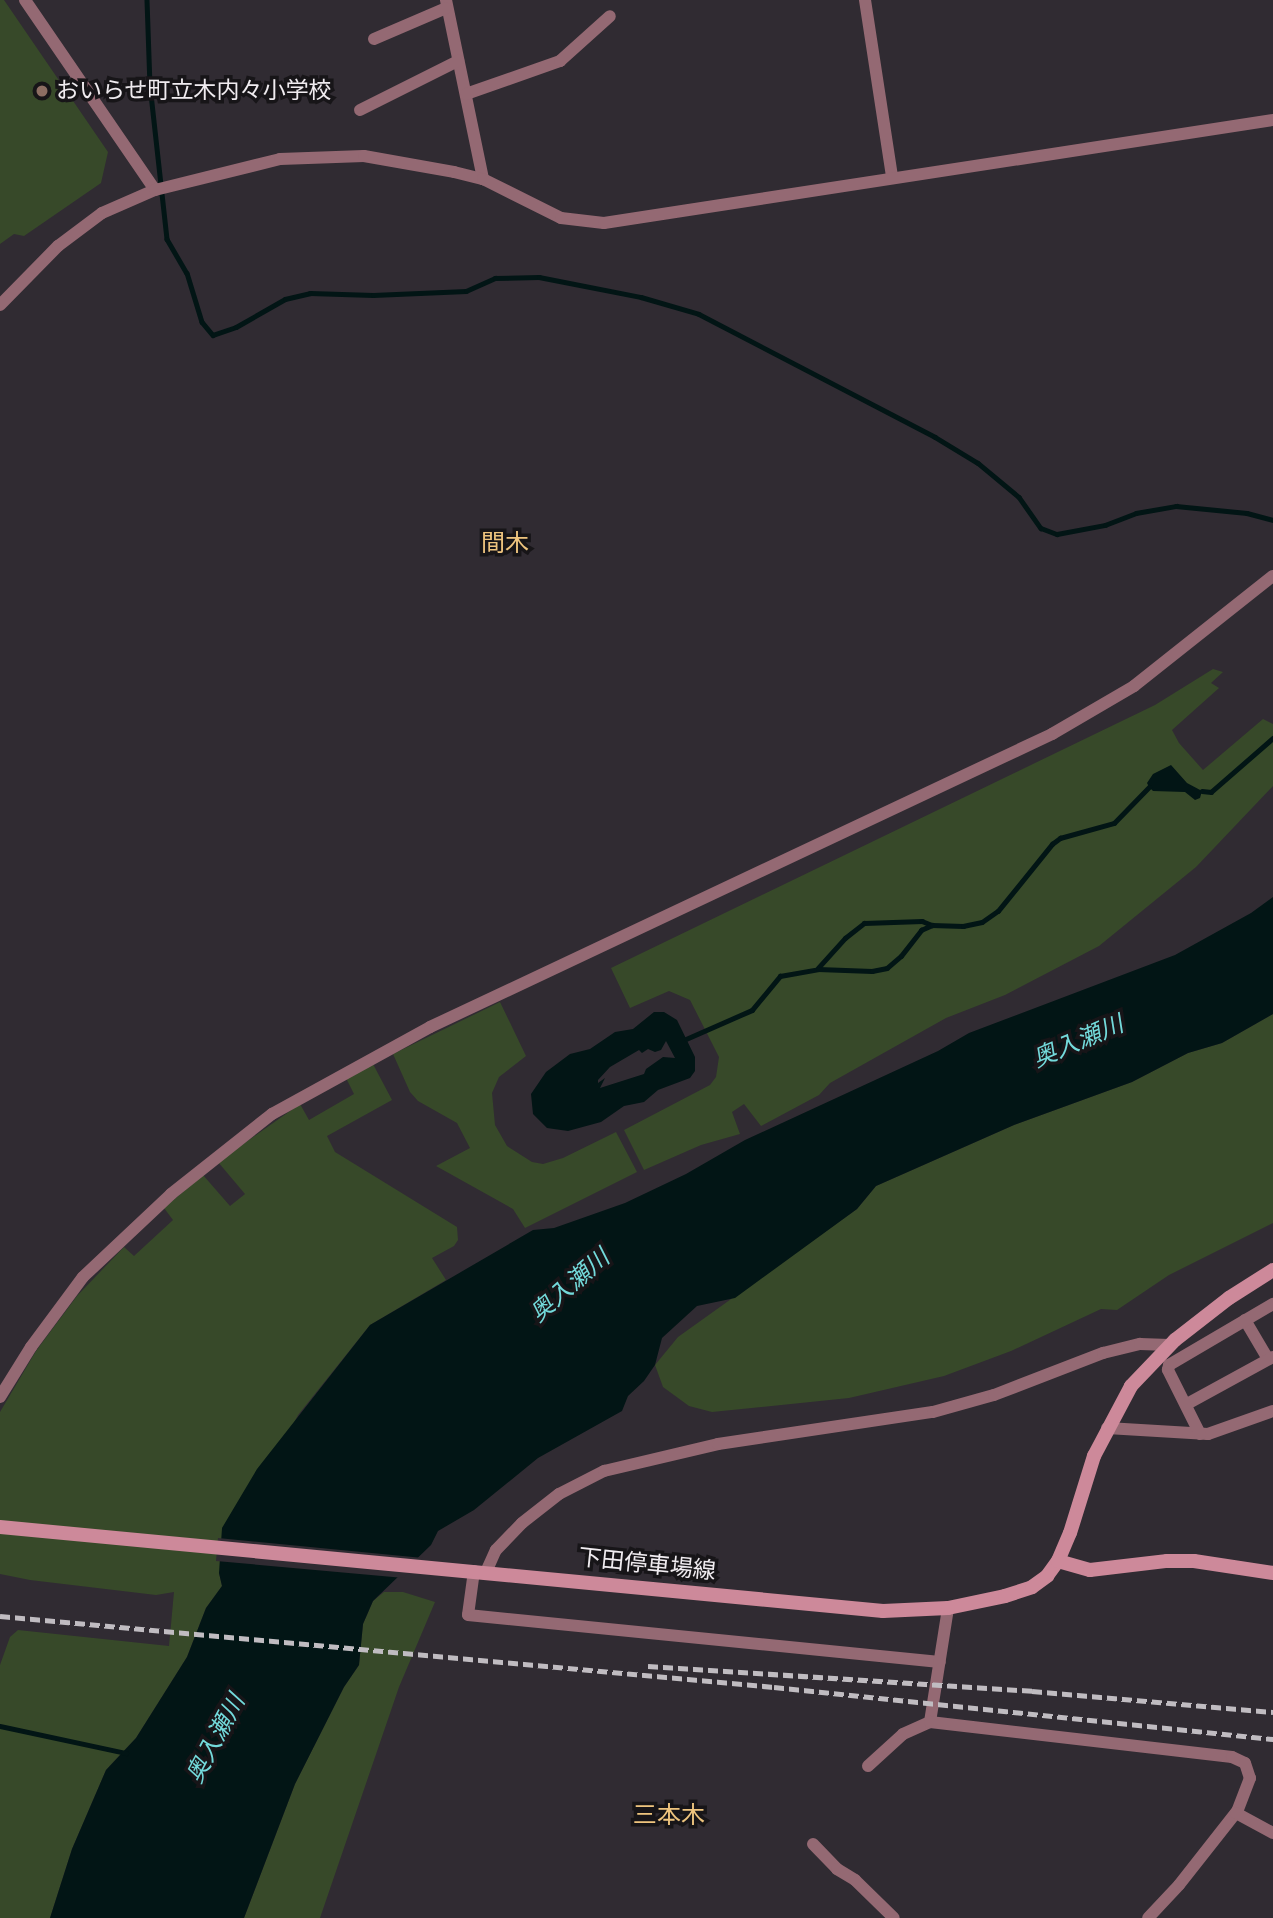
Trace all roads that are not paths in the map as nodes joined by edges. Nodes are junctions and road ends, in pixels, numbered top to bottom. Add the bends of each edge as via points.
1 (25, 0) edge
2 (865, 0) edge
3 (446, 4) edge
4 (610, 16) dead end
5 (374, 38) dead end
6 (458, 61) junction
7 (466, 94) junction
8 (360, 110) dead end
9 (1273, 120) edge
10 (892, 176) junction
11 (483, 179) junction
12 (155, 190) junction
13 (0, 305) edge
14 (1273, 576) edge
15 (1273, 1270) edge
16 (1273, 1304) edge
17 (1245, 1320) junction
18 (1169, 1345) junction
19 (1271, 1358) edge
20 (0, 1397) edge
21 (1186, 1404) junction
22 (1273, 1411) edge
23 (1107, 1428) junction
24 (1200, 1434) junction
25 (0, 1527) edge
26 (1058, 1561) junction
27 (480, 1571) junction
28 (1273, 1573) edge
29 (948, 1608) junction
30 (940, 1662) junction
31 (930, 1722) junction
32 (868, 1766) dead end
33 (1236, 1812) junction
34 (1273, 1833) edge
35 (813, 1844) dead end
36 (894, 1918) edge
37 (1148, 1918) edge

1 - 12 street
2 - 10 street
3 - 5 street
3 - 6 street
4 - 7 street via 561,61
6 - 7 street
6 - 8 street
7 - 11 street
9 - 10 street
10 - 11 street via 604,223 561,218
11 - 12 street via 364,156 331,156 280,159
12 - 13 street via 79,228
14 - 20 street via 1134,686 1052,734 430,1027 272,1114 171,1194 83,1277
15 - 18 main road
16 - 17 street
17 - 19 street
17 - 21 street via 1169,1365
18 - 23 main road via 1131,1386
18 - 27 street via 1140,1344 1103,1353 994,1395 933,1412 718,1444 604,1471 559,1494 522,1523
19 - 21 street
21 - 24 street
22 - 24 street
23 - 24 street
23 - 26 main road
25 - 27 main road, 下田停車場線
26 - 28 main road via 1090,1570 1194,1561
26 - 29 main road, 下田停車場線 via 1032,1587
27 - 29 main road, 下田停車場線 via 883,1611
27 - 30 street via 468,1615
29 - 30 street
30 - 31 street
31 - 32 street via 903,1734
31 - 33 street via 1232,1757 1245,1763 1250,1778
33 - 34 street
33 - 37 street
35 - 36 street

